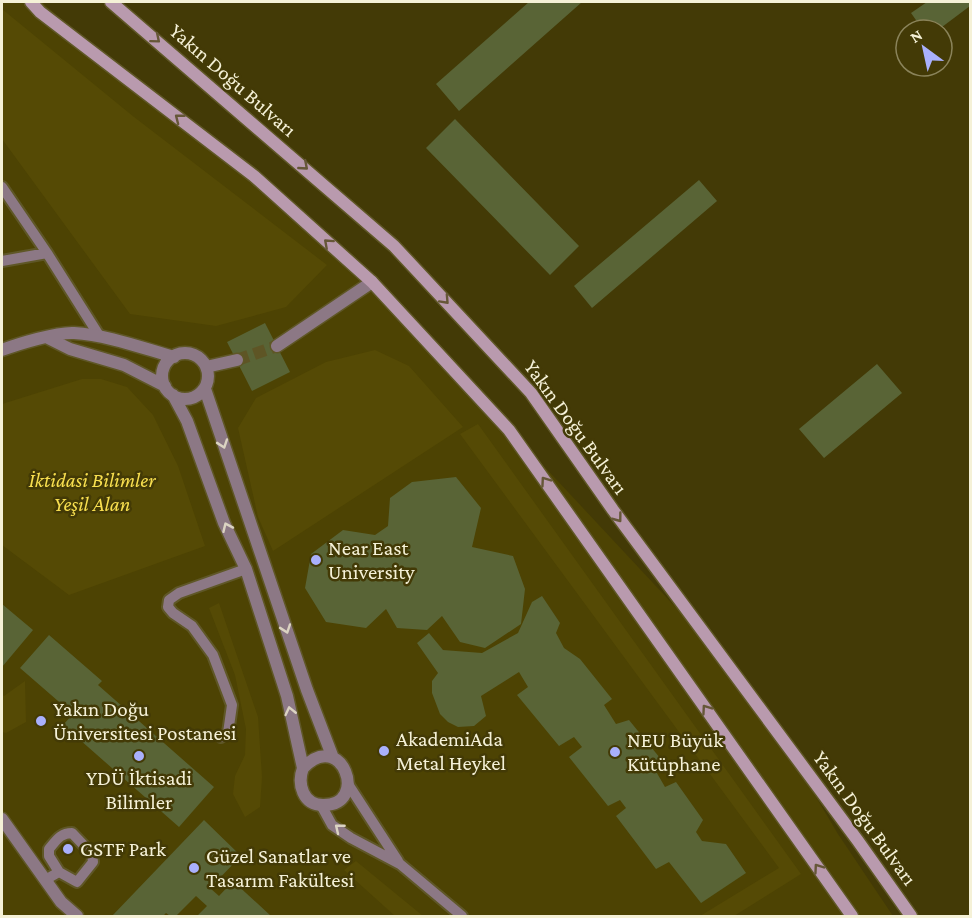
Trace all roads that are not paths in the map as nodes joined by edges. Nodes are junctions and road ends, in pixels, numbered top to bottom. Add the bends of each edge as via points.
1 (31, 2) edge
2 (111, 2) edge
3 (2, 187) edge
4 (47, 253) junction
5 (2, 261) edge
6 (372, 282) junction
7 (100, 337) junction
8 (48, 338) junction
9 (277, 346) tunnel mouth
10 (2, 350) edge
11 (174, 357) junction
12 (237, 360) tunnel mouth
13 (206, 367) junction
14 (205, 389) junction
15 (169, 391) junction
16 (246, 569) junction
17 (221, 737) dead end
18 (333, 758) junction
19 (303, 768) junction
20 (348, 784) junction
21 (321, 805) junction
22 (2, 819) edge
23 (400, 864) junction
24 (59, 872) junction
25 (45, 880) junction
26 (62, 902) junction
27 (66, 916) edge
28 (77, 916) edge
29 (462, 916) edge
30 (852, 916) edge
31 (911, 916) edge

6 -> 1 main road via 254,176
2 -> 31 main road, Yakın Doğu Bulvarı via 394,246 531,393
3 - 4 lane
4 - 5 lane
4 - 7 lane
6 - 9 street
30 -> 6 main road via 509,430
7 - 8 street via 72,333
7 - 11 street
8 - 10 street
8 - 15 street via 70,349 124,365
11 - 13 street via 188,353 202,360
11 - 15 street via 163,373
12 - 13 street
13 - 14 street
14 - 15 street via 193,398 179,398
14 -> 18 street
16 -> 15 street via 187,421
16 - 17 lane via 179,593 168,606 192,626 213,655 232,705 228,733
19 -> 16 street via 287,696
18 - 19 street via 320,756
18 - 20 street via 345,767
19 - 21 street via 300,787 308,800
20 - 21 street via 342,798 334,804
20 - 23 lane
23 -> 21 lane via 333,825
22 - 25 street
23 - 29 lane
24 - 24 lane via 49,849 60,836 72,833 92,854 93,862 77,882
24 - 25 lane
25 - 26 street
26 - 27 street
26 - 28 street

